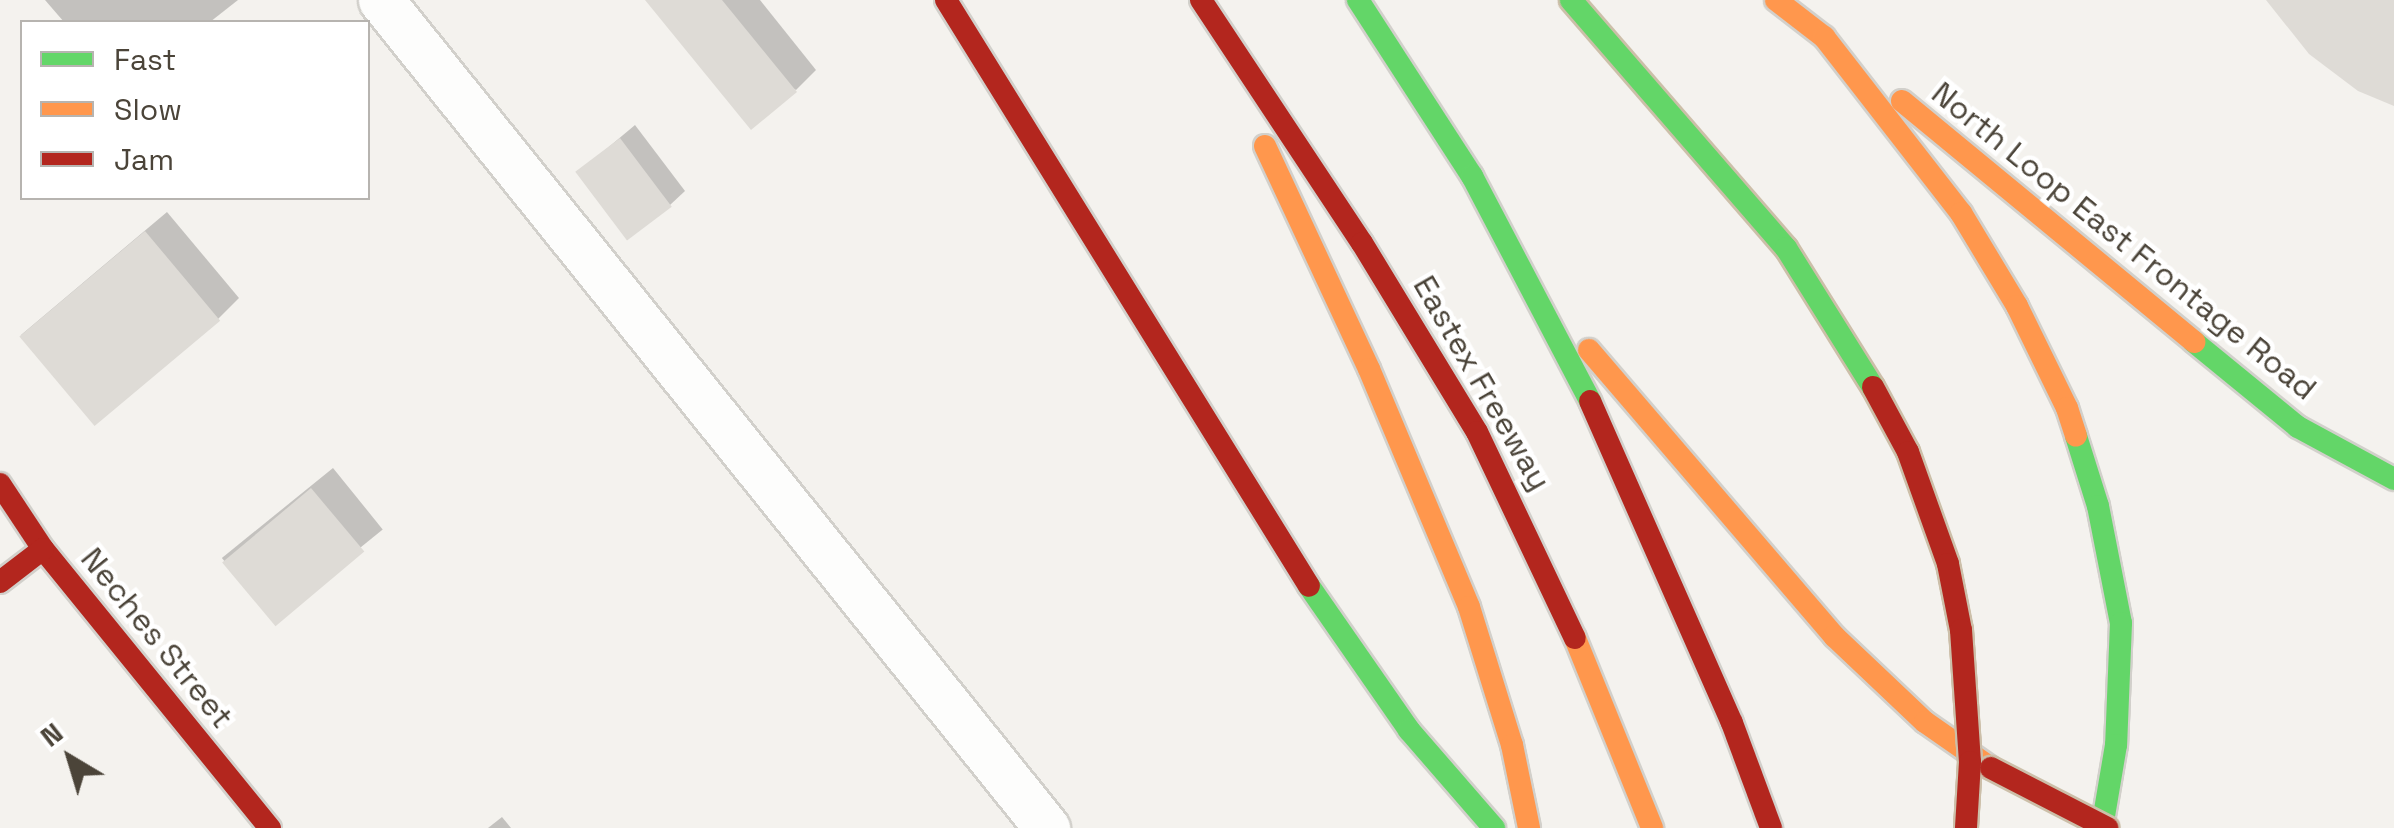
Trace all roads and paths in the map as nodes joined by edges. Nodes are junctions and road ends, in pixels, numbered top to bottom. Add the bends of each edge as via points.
1 (381, 0) edge
2 (946, 0) edge
3 (1192, 0) edge
4 (1201, 0) edge
5 (1358, 0) edge
6 (1570, 0) edge
7 (1776, 0) edge
8 (1824, 37) junction
9 (1523, 264) junction
10 (2394, 479) edge
11 (0, 484) edge
12 (43, 549) junction
13 (0, 582) edge
14 (270, 828) edge
15 (1047, 828) edge
16 (1494, 828) edge
17 (1528, 828) edge
18 (1652, 828) edge
19 (1771, 828) edge
20 (1966, 828) edge
21 (2104, 828) edge

1 - 15 street
2 - 16 main road via 1221,454 1370,678
3 - 17 main road via 1369,369 1452,562 1487,656
4 - 18 main road, Eastex Freeway via 1362,243 1476,432 1557,594
5 - 9 main road
6 - 20 main road, bridge via 1786,248 1855,353 1908,452 1948,564 1962,630 1970,762
7 - 8 main road
8 - 10 main road, North Loop East Frontage Road via 2298,427
8 - 21 main road via 1961,213 2067,408 2098,506 2121,624 2116,745
9 - 19 main road via 1633,494
9 - 21 main road, bridge via 1656,433 1834,636 1925,722 1991,768
11 - 12 main road, Neches Street
12 - 13 main road
12 - 14 main road, Neches Street

